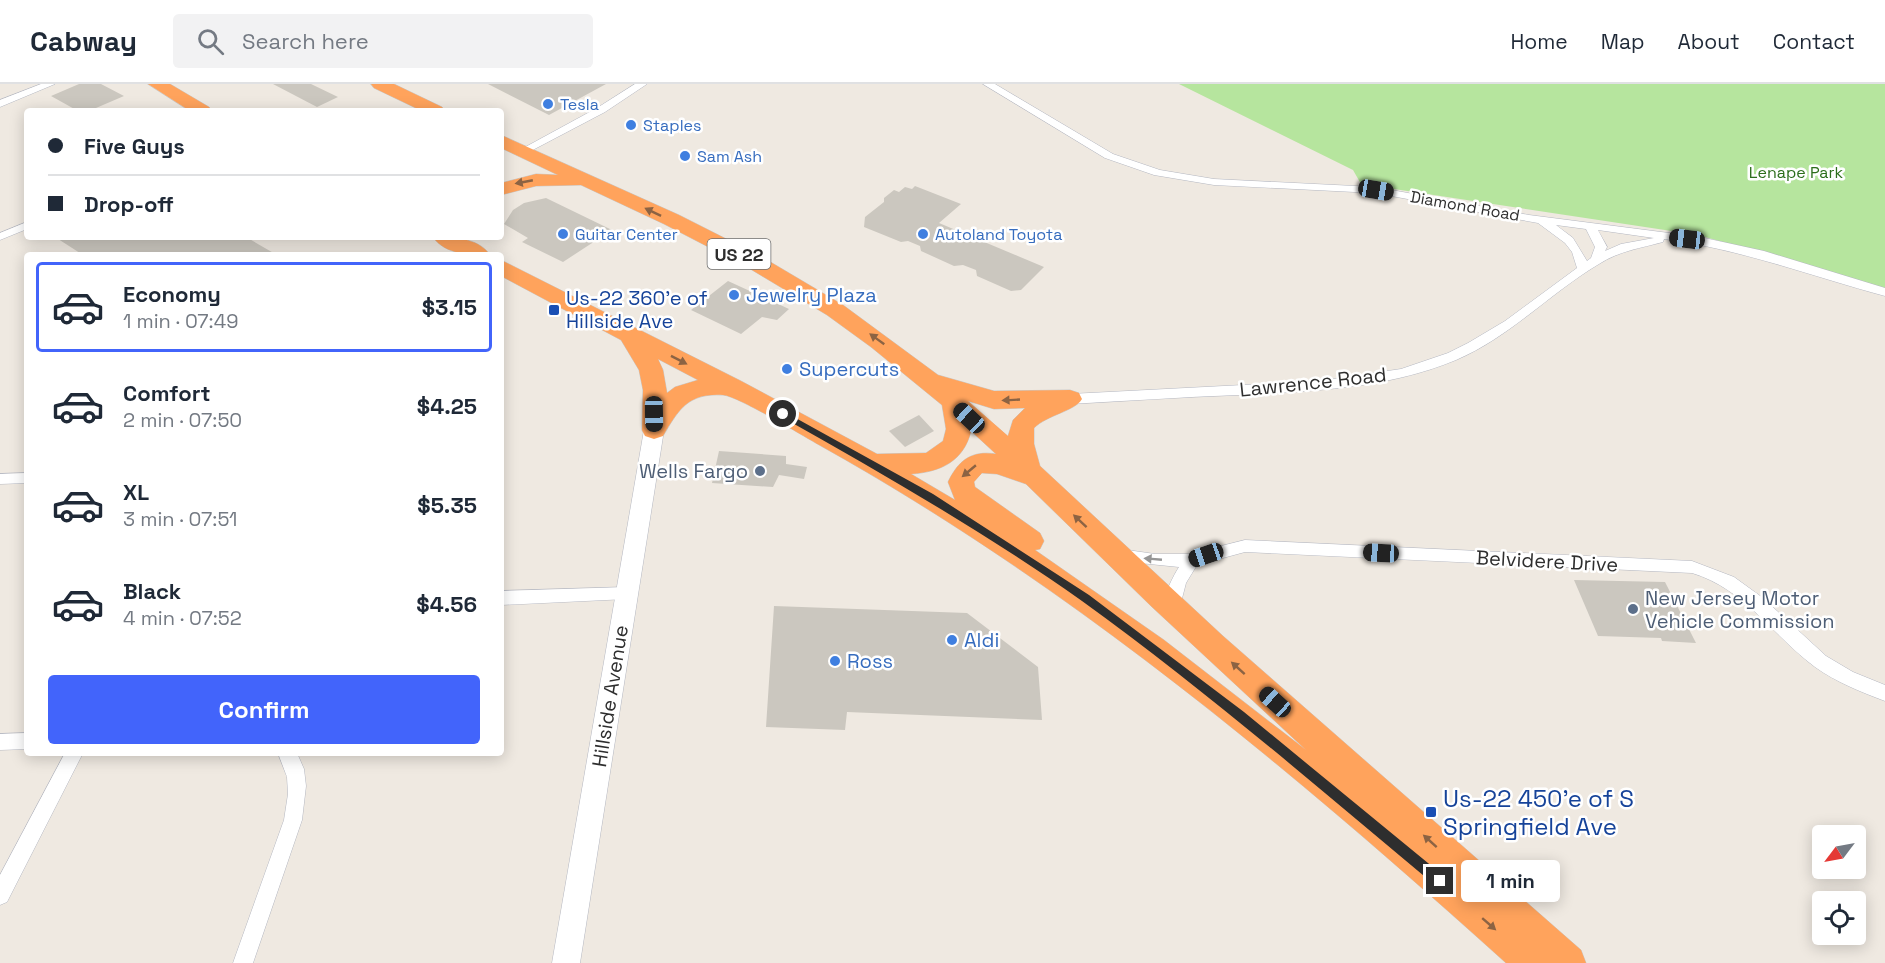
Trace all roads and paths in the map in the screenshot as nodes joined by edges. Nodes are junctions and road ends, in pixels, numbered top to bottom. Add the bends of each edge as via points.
1 (50, 84) edge
2 (157, 84) edge
3 (380, 84) edge
4 (642, 84) edge
5 (988, 84) edge
6 (0, 104) edge
7 (198, 108) edge
8 (430, 108) edge
9 (504, 142) edge
10 (523, 151) junction
11 (590, 183) junction
12 (504, 188) edge
13 (1529, 218) junction
14 (24, 226) edge
15 (1592, 227) junction
16 (0, 237) edge
17 (1673, 237) junction
18 (451, 240) edge
19 (473, 248) edge
20 (1596, 260) junction
21 (1584, 268) junction
22 (504, 269) edge
23 (1885, 292) edge
24 (627, 333) junction
25 (924, 378) junction
26 (732, 387) junction
27 (1070, 399) junction
28 (954, 404) junction
29 (654, 430) junction
30 (872, 462) junction
31 (24, 478) edge
32 (0, 479) edge
33 (1036, 479) junction
34 (1114, 554) junction
35 (1192, 560) junction
36 (627, 593) junction
37 (504, 598) edge
38 (1172, 609) junction
39 (1143, 641) junction
40 (1885, 683) edge
41 (1864, 685) junction
42 (1885, 693) edge
43 (24, 741) edge
44 (0, 742) edge
45 (72, 756) edge
46 (288, 756) edge
47 (0, 895) edge
48 (243, 963) edge
49 (566, 963) edge
50 (1533, 963) edge
51 (1568, 963) edge

1 - 6 street
2 - 7 highway
3 - 8 highway
4 - 10 street
5 - 13 street, Diamond Road via 1101,153 1158,173 1214,182 1376,190
9 - 10 highway, US 22
10 - 11 highway, US 22
11 -> 12 highway via 543,179
25 -> 11 highway, US 22 via 852,321 772,271
13 - 15 street, Diamond Road
13 - 21 street via 1569,238
14 - 16 street
15 - 17 street, Diamond Road
15 - 20 street via 1601,247
17 - 20 street, Lawrence Road via 1625,247
17 - 23 street, Diamond Road via 1760,254
18 - 19 highway
20 - 21 street, Lawrence Road
21 - 27 street, Lawrence Road via 1512,323 1452,356 1373,381
22 - 24 highway
24 -> 26 highway
24 - 29 highway via 654,372
27 -> 25 highway via 994,400
25 - 28 highway, US 22
26 - 29 highway via 705,387 681,394 666,408
26 - 30 highway
27 - 33 highway via 1034,414 1021,428 1018,440
28 - 30 highway via 958,432 946,453 914,465
28 - 33 highway, US 22
29 - 36 street, Hillside Avenue
30 - 39 highway via 1028,558
31 - 32 street
34 -> 33 highway, US 22
33 -> 39 highway via 986,462 969,468 961,482 970,499 1080,580
35 -> 34 street, Belvidere Drive via 1154,561
34 - 38 highway, US 22
35 - 38 street via 1178,582
35 - 41 street, Belvidere Drive via 1245,546 1692,567 1714,572 1734,584 1814,658
36 - 37 street
36 - 49 street, Hillside Avenue
51 -> 38 highway, US 22
39 -> 50 highway via 1291,757
40 - 41 street
41 - 42 street, Belvidere Drive
43 - 44 street
45 - 47 street
46 - 48 street via 297,777 298,798

